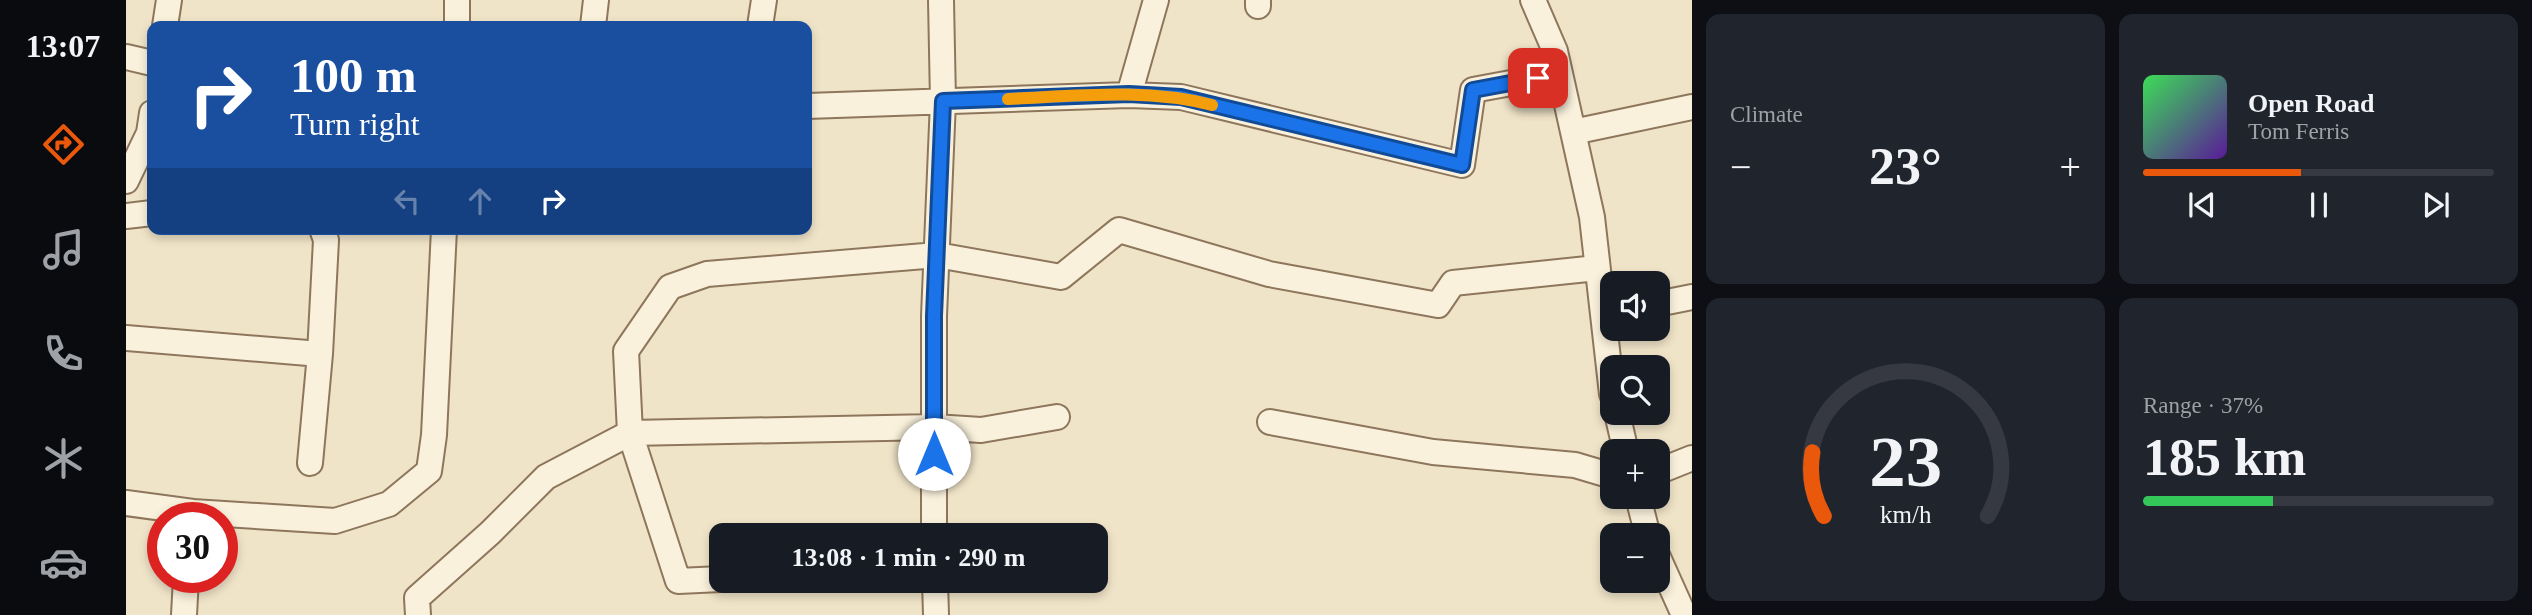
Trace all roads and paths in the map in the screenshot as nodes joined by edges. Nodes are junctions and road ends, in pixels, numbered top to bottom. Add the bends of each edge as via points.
1 (169, 0) edge
2 (457, 0) edge
3 (596, 0) edge
4 (764, 0) edge
5 (941, 0) edge
6 (1156, 0) edge
7 (1534, 0) edge
8 (166, 21) edge
9 (457, 21) edge
10 (594, 21) edge
11 (761, 21) edge
12 (126, 57) edge
13 (147, 62) edge
14 (1560, 74) junction
15 (1129, 94) junction
16 (943, 101) junction
17 (812, 106) edge
18 (1692, 107) edge
19 (1573, 132) junction
20 (147, 137) edge
21 (126, 181) edge
22 (147, 214) edge
23 (126, 216) edge
24 (324, 235) edge
25 (444, 235) edge
26 (937, 255) junction
27 (1597, 268) junction
28 (1600, 282) edge
29 (1692, 297) edge
30 (1670, 301) edge
31 (126, 338) edge
32 (320, 354) junction
33 (1057, 417) dead end
34 (1270, 422) dead end
35 (934, 427) junction
36 (630, 433) junction
37 (1692, 457) edge
38 (310, 463) dead end
39 (1670, 466) edge
40 (1600, 473) edge
41 (126, 503) edge
42 (147, 507) edge
43 (238, 517) edge
44 (934, 523) edge
45 (709, 580) edge
46 (1670, 584) edge
47 (185, 593) edge
48 (935, 593) edge
49 (412, 609) edge
50 (184, 615) edge
51 (936, 615) edge
52 (1684, 615) edge

1 - 8 street
2 - 9 street
3 - 10 street
4 - 11 street
5 - 16 street
6 - 15 street
7 - 14 street
12 - 13 street
14 - 15 street via 1473,90 1462,165 1181,97
14 - 19 street
15 - 16 street
16 - 17 street
16 - 26 street
18 - 19 street
19 - 27 street via 1592,217
20 - 21 street
22 - 23 street
24 - 32 street
25 - 43 street via 429,471 389,504 335,521
26 - 27 street via 1060,277 1119,230 1269,274 1437,305 1453,283
26 - 35 street
26 - 36 street via 707,274 670,286 626,351
27 - 28 street
29 - 30 street
31 - 32 street
32 - 38 street
33 - 35 street via 981,430
34 - 40 street via 1433,452 1575,466
35 - 36 street
35 - 44 street
36 - 45 street via 678,581
36 - 49 street via 546,477
37 - 39 street
41 - 42 street
46 - 52 street
47 - 50 street
48 - 51 street

